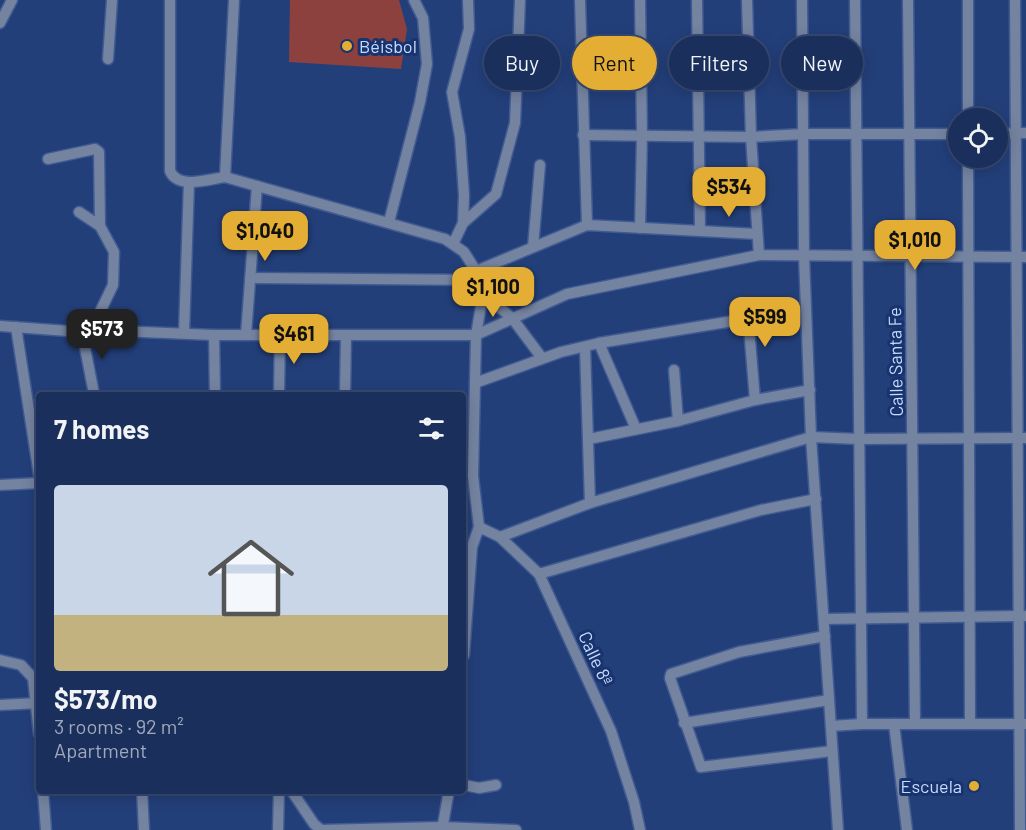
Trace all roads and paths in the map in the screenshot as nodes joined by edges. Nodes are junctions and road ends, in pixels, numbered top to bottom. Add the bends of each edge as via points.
1 (12, 0) edge
2 (112, 0) edge
3 (170, 0) edge
4 (234, 0) edge
5 (414, 0) edge
6 (468, 0) edge
7 (519, 0) edge
8 (580, 0) edge
9 (640, 0) edge
10 (697, 0) edge
11 (747, 0) edge
12 (802, 0) edge
13 (855, 0) edge
14 (908, 0) edge
15 (968, 0) edge
16 (1014, 0) edge
17 (0, 23) edge
18 (108, 59) dead end
19 (968, 108) edge
20 (1021, 133) edge
21 (803, 134) junction
22 (856, 134) junction
23 (909, 134) junction
24 (948, 134) edge
25 (583, 135) junction
26 (642, 135) junction
27 (698, 135) junction
28 (751, 137) junction
29 (48, 159) dead end
30 (540, 165) dead end
31 (968, 168) edge
32 (225, 177) junction
33 (189, 182) junction
34 (257, 186) junction
35 (79, 212) dead end
36 (388, 222) junction
37 (463, 223) junction
38 (587, 225) junction
39 (100, 226) junction
40 (640, 228) junction
41 (700, 230) junction
42 (757, 234) junction
43 (453, 244) junction
44 (533, 247) junction
45 (759, 255) junction
46 (804, 256) junction
47 (858, 256) junction
48 (910, 256) junction
49 (969, 257) junction
50 (1021, 257) edge
51 (478, 275) junction
52 (250, 278) junction
53 (483, 294) junction
54 (512, 318) junction
55 (0, 326) edge
56 (16, 327) junction
57 (95, 330) junction
58 (82, 332) junction
59 (184, 333) junction
60 (214, 335) junction
61 (246, 335) junction
62 (476, 335) junction
63 (280, 336) junction
64 (346, 336) junction
65 (599, 343) junction
66 (585, 347) junction
67 (542, 358) junction
68 (674, 370) dead end
69 (474, 382) junction
70 (810, 390) junction
71 (94, 392) edge
72 (215, 392) edge
73 (279, 392) edge
74 (345, 392) edge
75 (755, 400) junction
76 (678, 422) junction
77 (636, 429) junction
78 (811, 436) junction
79 (969, 438) junction
80 (1022, 438) edge
81 (589, 439) junction
82 (859, 439) junction
83 (912, 439) junction
84 (36, 456) edge
85 (36, 483) edge
86 (0, 485) edge
87 (816, 499) junction
88 (590, 503) junction
89 (479, 527) junction
90 (500, 537) junction
91 (468, 547) edge
92 (539, 574) junction
93 (466, 601) edge
94 (1022, 616) edge
95 (970, 617) junction
96 (861, 618) junction
97 (914, 618) junction
98 (824, 619) junction
99 (825, 636) junction
100 (0, 660) edge
101 (36, 693) edge
102 (829, 700) junction
103 (36, 703) edge
104 (0, 705) edge
105 (684, 723) junction
106 (862, 724) junction
107 (894, 724) junction
108 (915, 724) junction
109 (970, 724) junction
110 (1022, 724) edge
111 (831, 726) junction
112 (832, 751) junction
113 (466, 785) edge
114 (496, 785) dead end
115 (43, 794) edge
116 (142, 794) edge
117 (279, 794) edge
118 (294, 794) edge
119 (448, 794) edge
120 (442, 829) edge
121 (46, 830) edge
122 (144, 830) edge
123 (278, 830) edge
124 (321, 830) edge
125 (516, 830) edge
126 (640, 830) edge
127 (838, 830) edge
128 (907, 830) edge
129 (1020, 830) edge

1 - 17 street
2 - 18 street
3 - 33 street via 170,171 178,180
4 - 32 street
5 - 36 street via 423,18 427,64
6 - 37 street via 468,29 452,92 460,137
7 - 37 street via 515,123 496,194
8 - 25 street
9 - 26 street
10 - 27 street
11 - 28 street
12 - 21 street
13 - 22 street
14 - 23 street, Calle Santa Fe
15 - 19 street
16 - 20 street
20 - 50 street
21 - 22 street
21 - 28 street
21 - 46 street
22 - 23 street
22 - 47 street
23 - 24 street
23 - 48 street, Calle Santa Fe
25 - 26 street
25 - 38 street
26 - 27 street
26 - 40 street
27 - 28 street
27 - 41 street
28 - 42 street
29 - 39 street via 95,149 99,152
30 - 44 street
31 - 49 street
32 - 33 street
32 - 34 street
33 - 59 street
34 - 36 street
34 - 52 street
35 - 39 street
36 - 43 street
37 - 43 street
38 - 40 street
38 - 44 street
39 - 57 street via 114,252 113,285
40 - 41 street
41 - 42 street
42 - 45 street
43 - 51 street via 464,252
44 - 51 street
45 - 46 street
45 - 54 street via 567,294
46 - 47 street
46 - 70 street
47 - 48 street
47 - 82 street
48 - 49 street
48 - 83 street, Calle Santa Fe
49 - 50 street
49 - 79 street
50 - 80 street
51 - 52 street
51 - 53 street
52 - 61 street
53 - 54 street
53 - 62 street
54 - 62 street
54 - 67 street
55 - 56 street
56 - 58 street
56 - 84 street
57 - 58 street
57 - 59 street
58 - 71 street
59 - 60 street
60 - 61 street
60 - 72 street
61 - 63 street
62 - 64 street
62 - 69 street
63 - 64 street
63 - 73 street
64 - 74 street
65 - 66 street
65 - 75 street via 745,322 749,328
65 - 77 street
66 - 67 street
66 - 81 street
67 - 69 street
68 - 76 street
69 - 89 street via 472,476
70 - 75 street
70 - 78 street
75 - 76 street
76 - 77 street
77 - 81 street
78 - 82 street
78 - 87 street
78 - 88 street
79 - 80 street
79 - 83 street
79 - 95 street
80 - 94 street
81 - 88 street
82 - 83 street
82 - 96 street
83 - 97 street, Calle Santa Fe
85 - 86 street
87 - 92 street via 761,510
87 - 98 street
88 - 90 street
89 - 90 street, Calle 8ª
89 - 91 street
90 - 92 street, Calle 8ª
91 - 93 street
92 - 126 street, Calle 8ª via 611,732
94 - 95 street
94 - 110 street
95 - 97 street
95 - 109 street
96 - 97 street
96 - 98 street
96 - 106 street
97 - 108 street, Calle Santa Fe
98 - 99 street
99 - 102 street
99 - 105 street via 739,652 671,674
100 - 101 street via 21,665 33,678
102 - 105 street
102 - 111 street
103 - 104 street
105 - 112 street via 698,764 704,767
106 - 107 street
106 - 111 street
107 - 108 street
107 - 128 street
108 - 109 street
109 - 110 street
110 - 129 street
111 - 112 street
112 - 127 street
113 - 114 street
115 - 121 street
116 - 122 street
117 - 123 street
118 - 124 street
119 - 120 street
120 - 124 street
120 - 125 street

